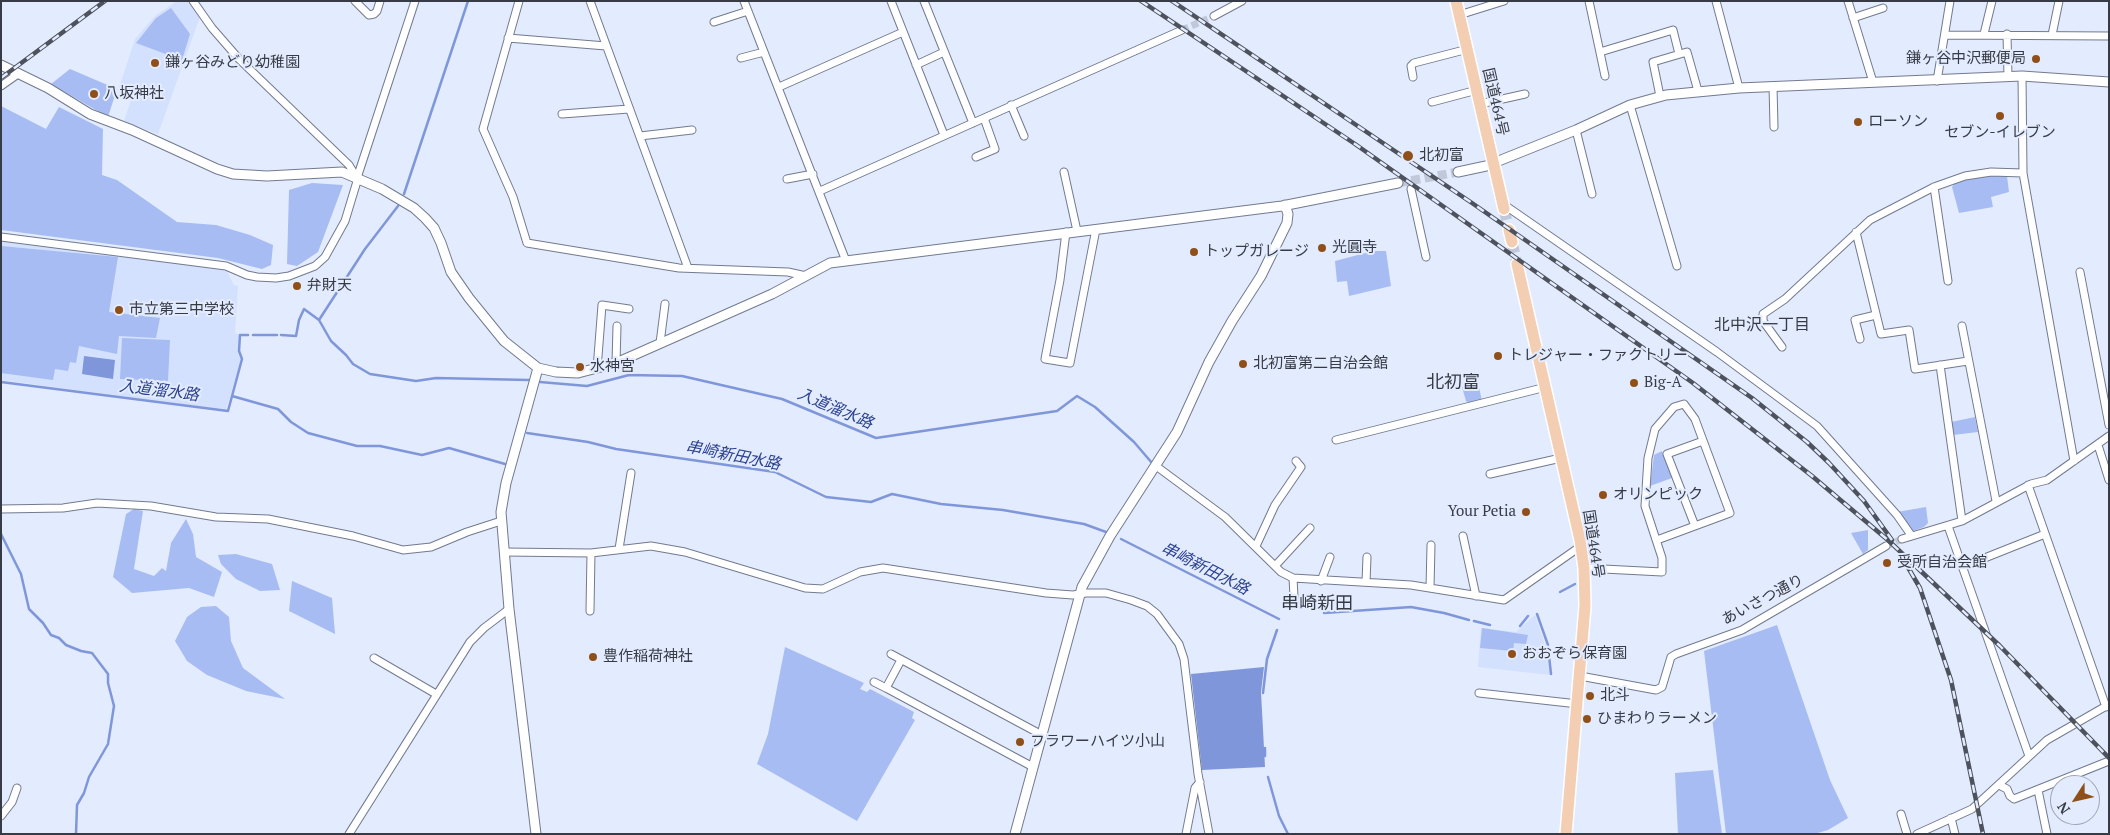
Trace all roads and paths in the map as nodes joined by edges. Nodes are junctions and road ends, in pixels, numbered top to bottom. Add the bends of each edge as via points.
1 (192, 1) edge
2 (355, 1) edge
3 (380, 1) edge
4 (415, 1) edge
5 (520, 1) edge
6 (590, 1) edge
7 (744, 1) edge
8 (891, 1) edge
9 (924, 1) edge
10 (1242, 1) edge
11 (1456, 1) edge
12 (1589, 1) edge
13 (1716, 1) edge
14 (1848, 1) edge
15 (1950, 1) edge
16 (1992, 1) edge
17 (2059, 1) edge
18 (1502, 2) edge
19 (1883, 8) dead end
20 (748, 11) junction
21 (1459, 15) junction
22 (1214, 16) tunnel mouth
23 (1853, 18) junction
24 (714, 22) dead end
25 (1182, 30) tunnel mouth
26 (903, 32) junction
27 (1984, 34) junction
28 (2007, 34) junction
29 (1945, 35) junction
30 (2052, 35) junction
31 (2109, 36) edge
32 (508, 38) junction
33 (606, 46) junction
34 (1468, 49) junction
35 (764, 52) junction
36 (944, 52) junction
37 (1600, 52) junction
38 (1679, 54) junction
39 (741, 58) dead end
40 (1, 65) edge
41 (916, 65) junction
42 (18, 74) junction
43 (1605, 76) dead end
44 (2022, 76) junction
45 (1413, 77) dead end
46 (2008, 77) junction
47 (1937, 80) junction
48 (1873, 82) junction
49 (2109, 82) edge
50 (1, 86) edge
51 (1773, 86) junction
52 (779, 87) junction
53 (1739, 88) junction
54 (1477, 90) junction
55 (1698, 91) junction
56 (1525, 94) dead end
57 (1660, 96) junction
58 (1432, 102) dead end
59 (1480, 104) junction
60 (1011, 105) junction
61 (1630, 105) junction
62 (629, 109) junction
63 (562, 114) dead end
64 (984, 118) junction
65 (973, 123) junction
66 (1774, 127) dead end
67 (692, 130) dead end
68 (1576, 130) junction
69 (944, 135) junction
70 (640, 136) junction
71 (1024, 136) dead end
72 (976, 157) dead end
73 (1494, 163) junction
74 (1064, 172) dead end
75 (1458, 172) tunnel mouth
76 (2024, 173) junction
77 (813, 174) junction
78 (357, 178) junction
79 (787, 179) dead end
80 (1398, 183) tunnel mouth
81 (1934, 187) junction
82 (1411, 189) tunnel mouth
83 (820, 190) junction
84 (1592, 194) dead end
85 (1285, 205) junction
86 (1504, 206) joint
87 (1096, 229) junction
88 (1509, 230) tunnel mouth
89 (1077, 231) junction
90 (1066, 232) junction
91 (1856, 232) junction
92 (1, 237) edge
93 (1512, 242) tunnel mouth
94 (1426, 256) dead end
95 (846, 261) junction
96 (1517, 264) tunnel mouth
97 (1677, 266) dead end
98 (688, 268) junction
99 (2080, 272) dead end
100 (806, 276) junction
101 (1948, 281) dead end
102 (665, 304) dead end
103 (629, 309) dead end
104 (1876, 315) junction
105 (618, 326) dead end
106 (1962, 326) dead end
107 (1860, 339) dead end
108 (660, 343) junction
109 (1782, 347) dead end
110 (1968, 361) junction
111 (616, 363) junction
112 (1940, 365) junction
113 (538, 368) junction
114 (598, 369) junction
115 (1546, 388) junction
116 (2109, 425) edge
117 (2109, 436) edge
118 (1336, 440) dead end
119 (1703, 441) junction
120 (2098, 445) junction
121 (1561, 458) junction
122 (1296, 461) dead end
123 (2074, 461) junction
124 (1156, 466) junction
125 (631, 473) dead end
126 (1490, 474) dead end
127 (2109, 480) edge
128 (2028, 485) junction
129 (1996, 501) junction
130 (1, 509) edge
131 (1962, 521) junction
132 (501, 522) junction
133 (1694, 526) junction
134 (1948, 526) junction
135 (1310, 528) dead end
136 (2045, 534) junction
137 (1911, 535) junction
138 (1463, 536) dead end
139 (1902, 539) tunnel mouth
140 (1657, 540) junction
141 (1431, 545) dead end
142 (1256, 546) junction
143 (1581, 546) junction
144 (1886, 546) tunnel mouth
145 (618, 548) junction
146 (504, 552) junction
147 (591, 553) junction
148 (1330, 557) dead end
149 (1367, 557) dead end
150 (1275, 566) junction
151 (1962, 567) junction
152 (1584, 568) junction
153 (1293, 578) junction
154 (1321, 580) junction
155 (1366, 582) junction
156 (1430, 588) junction
157 (1080, 594) junction
158 (1476, 596) junction
159 (1294, 597) dead end
160 (509, 609) junction
161 (590, 611) dead end
162 (891, 654) dead end
163 (374, 658) dead end
164 (901, 660) junction
165 (1580, 676) junction
166 (874, 682) dead end
167 (886, 688) junction
168 (1479, 693) dead end
169 (436, 694) junction
170 (1578, 704) junction
171 (2107, 706) edge
172 (1042, 736) junction
173 (2029, 756) junction
174 (2109, 761) edge
175 (1033, 767) junction
176 (1200, 782) junction
177 (1999, 784) junction
178 (17, 788) dead end
179 (2038, 790) junction
180 (1900, 814) dead end
181 (1, 816) edge
182 (1951, 818) junction
183 (349, 834) edge
184 (536, 834) edge
185 (1015, 834) edge
186 (1186, 834) edge
187 (1209, 834) edge
188 (1566, 834) edge
189 (1907, 834) edge
190 (1917, 834) edge
191 (1955, 834) edge
192 (2047, 834) edge

1 - 78 street via 239,59 349,165
2 - 3 street via 369,14 374,14
4 - 78 street
5 - 32 street
6 - 33 street
7 - 20 street
8 - 26 street
9 - 36 street
10 - 22 street
11 - 21 highway, 国道464号
12 - 37 street
13 - 53 street
14 - 23 street
15 - 29 street
16 - 27 street
17 - 30 street
18 - 21 street
19 - 23 street
20 - 24 street
20 - 35 street
21 - 34 highway, 国道464号
23 - 48 street
25 - 60 street
26 - 41 street
26 - 52 street
27 - 28 street
27 - 29 street
28 - 30 street
28 - 46 street
29 - 47 street
30 - 31 street
32 - 33 street
32 - 98 street via 482,129 513,197 527,243
33 - 62 street
34 - 45 street via 1414,63 1411,66
34 - 54 highway, 国道464号
35 - 39 street
35 - 52 street
36 - 41 street
36 - 65 street
37 - 38 street via 1673,30
37 - 43 street
38 - 55 street via 1687,52
38 - 57 street via 1653,62
40 - 42 street
41 - 69 street
42 - 50 street
42 - 78 street via 90,114 233,174 267,176 337,172
44 - 46 street
44 - 49 street
44 - 76 street
46 - 47 street
47 - 48 street
48 - 51 street
51 - 53 street
51 - 66 street
52 - 77 street
53 - 55 street
54 - 58 street
54 - 59 highway, 国道464号
55 - 57 street
56 - 59 street
57 - 61 street
59 - 73 highway, 国道464号
60 - 64 street
60 - 71 street
61 - 68 street
61 - 97 street
62 - 63 street
62 - 70 street
64 - 65 street
64 - 72 street via 995,149
65 - 69 street
67 - 70 street
68 - 73 street
68 - 84 street
69 - 83 street
70 - 98 street
73 - 75 street
73 - 86 highway, 国道464号
74 - 89 street
76 - 81 street via 1991,172 1965,176
76 - 123 street
77 - 79 street
77 - 83 street
78 - 92 street via 345,221 325,257 315,266 289,276 257,277 226,266
78 - 113 street via 397,198 425,218 434,228 451,272 469,298 504,341
80 - 85 street
81 - 91 street via 1870,220
81 - 101 street
82 - 94 street
83 - 95 street
85 - 87 street
85 - 124 street via 1287,222 1280,241 1209,362 1177,432
86 - 137 street via 1717,352 1817,426
87 - 89 street
87 - 90 street via 1070,363 1045,359
88 - 93 highway
89 - 90 street
90 - 95 street
91 - 104 street
91 - 109 street via 1785,299 1763,314 1763,320
95 - 100 street via 830,263
96 - 115 highway, 国道464号
98 - 100 street via 788,272
99 - 116 street
100 - 108 street
102 - 108 street
103 - 114 street via 602,306
104 - 107 street via 1855,320
104 - 112 street via 1881,334 1909,330 1915,369
105 - 111 street
106 - 110 street
108 - 111 street
110 - 112 street
110 - 129 street
111 - 114 street
112 - 131 street
113 - 114 street via 578,373
113 - 132 street via 506,483
115 - 118 street
115 - 121 highway, 国道464号
117 - 120 street
119 - 133 street via 1667,454
119 - 133 street via 1730,513
119 - 140 street via 1696,419 1684,404 1674,407 1654,429 1648,458 1645,506
120 - 123 street
120 - 127 street
121 - 126 street
121 - 143 highway, 国道464号
122 - 142 street via 1301,467 1275,505
123 - 128 street via 2046,480
124 - 142 street via 1224,517
124 - 157 street via 1098,556
125 - 145 street
128 - 129 street
128 - 136 street
129 - 131 street
130 - 132 street via 63,508 96,503 151,506 216,517 268,519 403,550 431,547
131 - 134 street
132 - 146 street
133 - 140 street
134 - 137 street
134 - 151 street
135 - 150 street
136 - 151 street
136 - 171 street
137 - 139 street
138 - 158 street
140 - 152 street via 1662,572
141 - 156 street
142 - 150 street
143 - 152 highway, 国道464号
143 - 158 street via 1510,597 1498,600
144 - 165 street, あいさつ通り via 1742,630 1671,657 1662,686 1656,690
145 - 147 street
145 - 157 street via 651,546 685,552 805,588 823,589 860,572 883,568 1046,594
146 - 147 street
146 - 160 street
147 - 161 street
148 - 154 street
149 - 155 street
150 - 153 street
151 - 173 street
152 - 165 highway, 国道464号
153 - 154 street
153 - 159 street
154 - 155 street
155 - 156 street
156 - 158 street
157 - 172 street
157 - 176 street via 1106,593 1147,606 1175,636 1184,660
160 - 169 street via 470,642
160 - 184 street
162 - 164 street
163 - 169 street
164 - 167 street
164 - 172 street
165 - 170 highway, 国道464号
166 - 167 street
167 - 175 street
168 - 170 street
169 - 183 street
170 - 188 highway, 国道464号
171 - 173 street via 2058,732
172 - 175 street
173 - 177 street
174 - 179 street
175 - 185 street
176 - 186 street via 1195,788
176 - 187 street
177 - 179 street via 2014,799
177 - 182 street via 1977,806
178 - 181 street via 12,802
179 - 192 street
180 - 189 street
182 - 190 street
182 - 191 street

